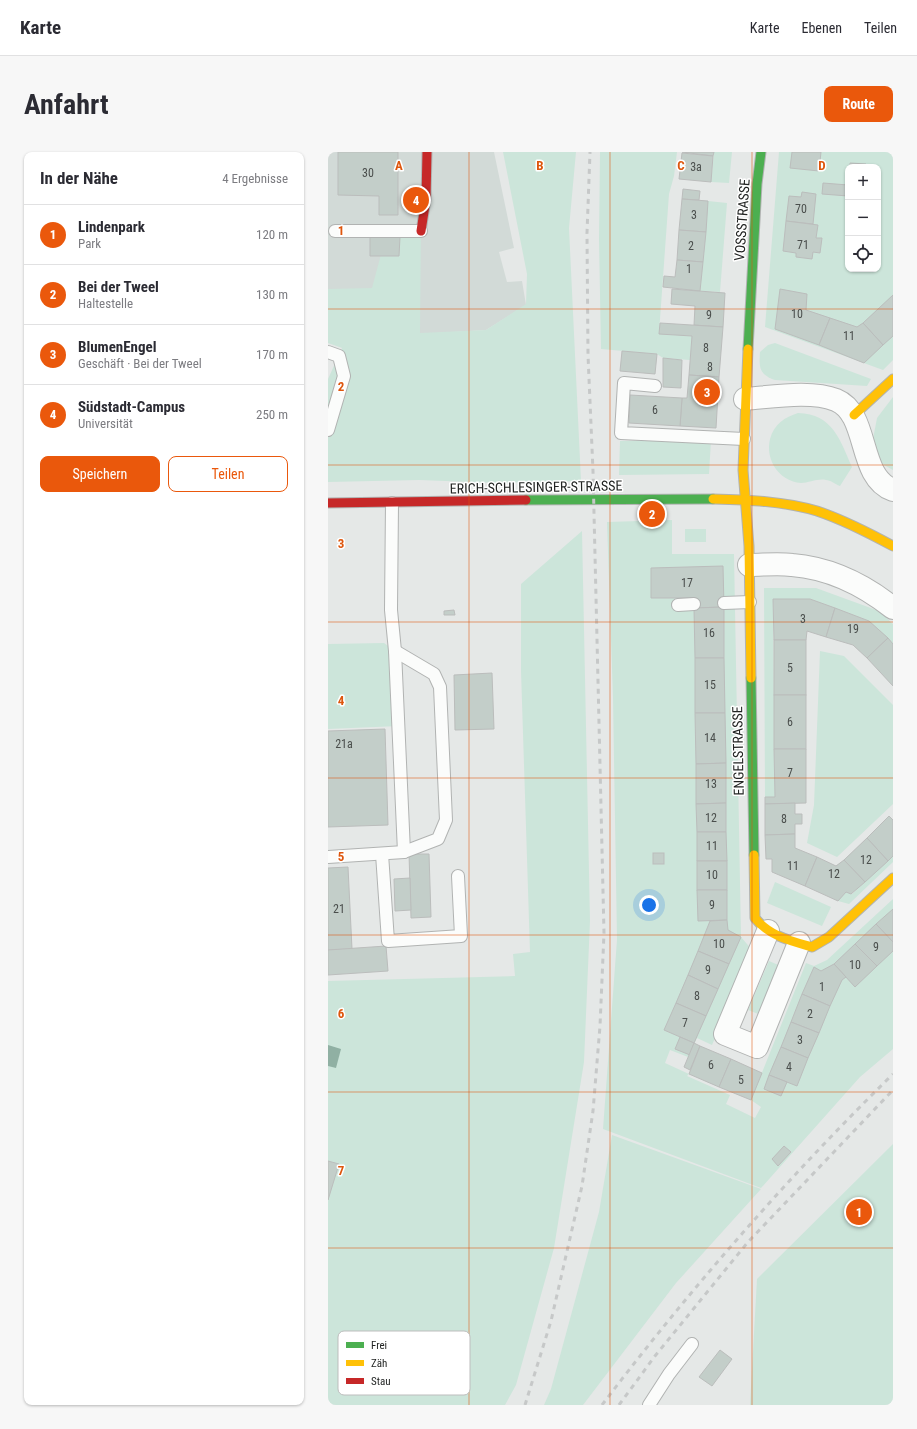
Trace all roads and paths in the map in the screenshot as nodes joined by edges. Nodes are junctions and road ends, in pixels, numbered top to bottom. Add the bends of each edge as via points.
1 (427, 152) edge
2 (761, 152) edge
3 (335, 231) dead end
4 (421, 231) joint
5 (328, 352) edge
6 (893, 379) edge
7 (655, 386) dead end
8 (745, 399) junction
9 (854, 415) junction
10 (328, 430) edge
11 (744, 439) junction
12 (891, 489) edge
13 (745, 500) junction
14 (328, 503) edge
15 (392, 503) junction
16 (893, 546) edge
17 (749, 565) junction
18 (750, 602) junction
19 (724, 603) dead end
20 (694, 604) dead end
21 (678, 605) dead end
22 (893, 608) edge
23 (395, 651) junction
24 (404, 852) junction
25 (382, 854) junction
26 (328, 858) edge
27 (458, 876) dead end
28 (893, 878) edge
29 (768, 931) junction
30 (799, 943) junction
31 (692, 1344) dead end
32 (650, 1405) edge

1 - 4 street via 426,199
2 - 8 street, VOSSSTRASSE
3 - 4 lane
5 - 10 lane via 339,356 344,376
6 - 9 street
7 - 11 lane via 624,383 621,433
8 - 9 street via 824,397 838,401
8 - 11 street, VOSSSTRASSE
9 - 12 street via 863,447 877,478
11 - 13 street, ENGELSTRASSE
13 - 15 street, ERICH-SCHLESINGER-STRASSE via 602,499
13 - 16 street, ERICH-SCHLESINGER-STRASSE via 810,510 843,521
13 - 17 street, ENGELSTRASSE
14 - 15 street, ERICH-SCHLESINGER-STRASSE
15 - 23 lane via 391,610
17 - 18 street, ENGELSTRASSE
17 - 22 street via 792,564 818,569 865,588
18 - 19 lane
18 - 29 street, ENGELSTRASSE via 755,918
20 - 21 lane
23 - 24 lane
23 - 24 lane via 434,674 440,687 444,753 446,820 438,839
24 - 25 lane
25 - 26 lane
25 - 27 lane via 388,941 461,936
28 - 30 street via 821,943 812,947
29 - 30 street
29 - 30 street via 725,1034 757,1047
31 - 32 lane

